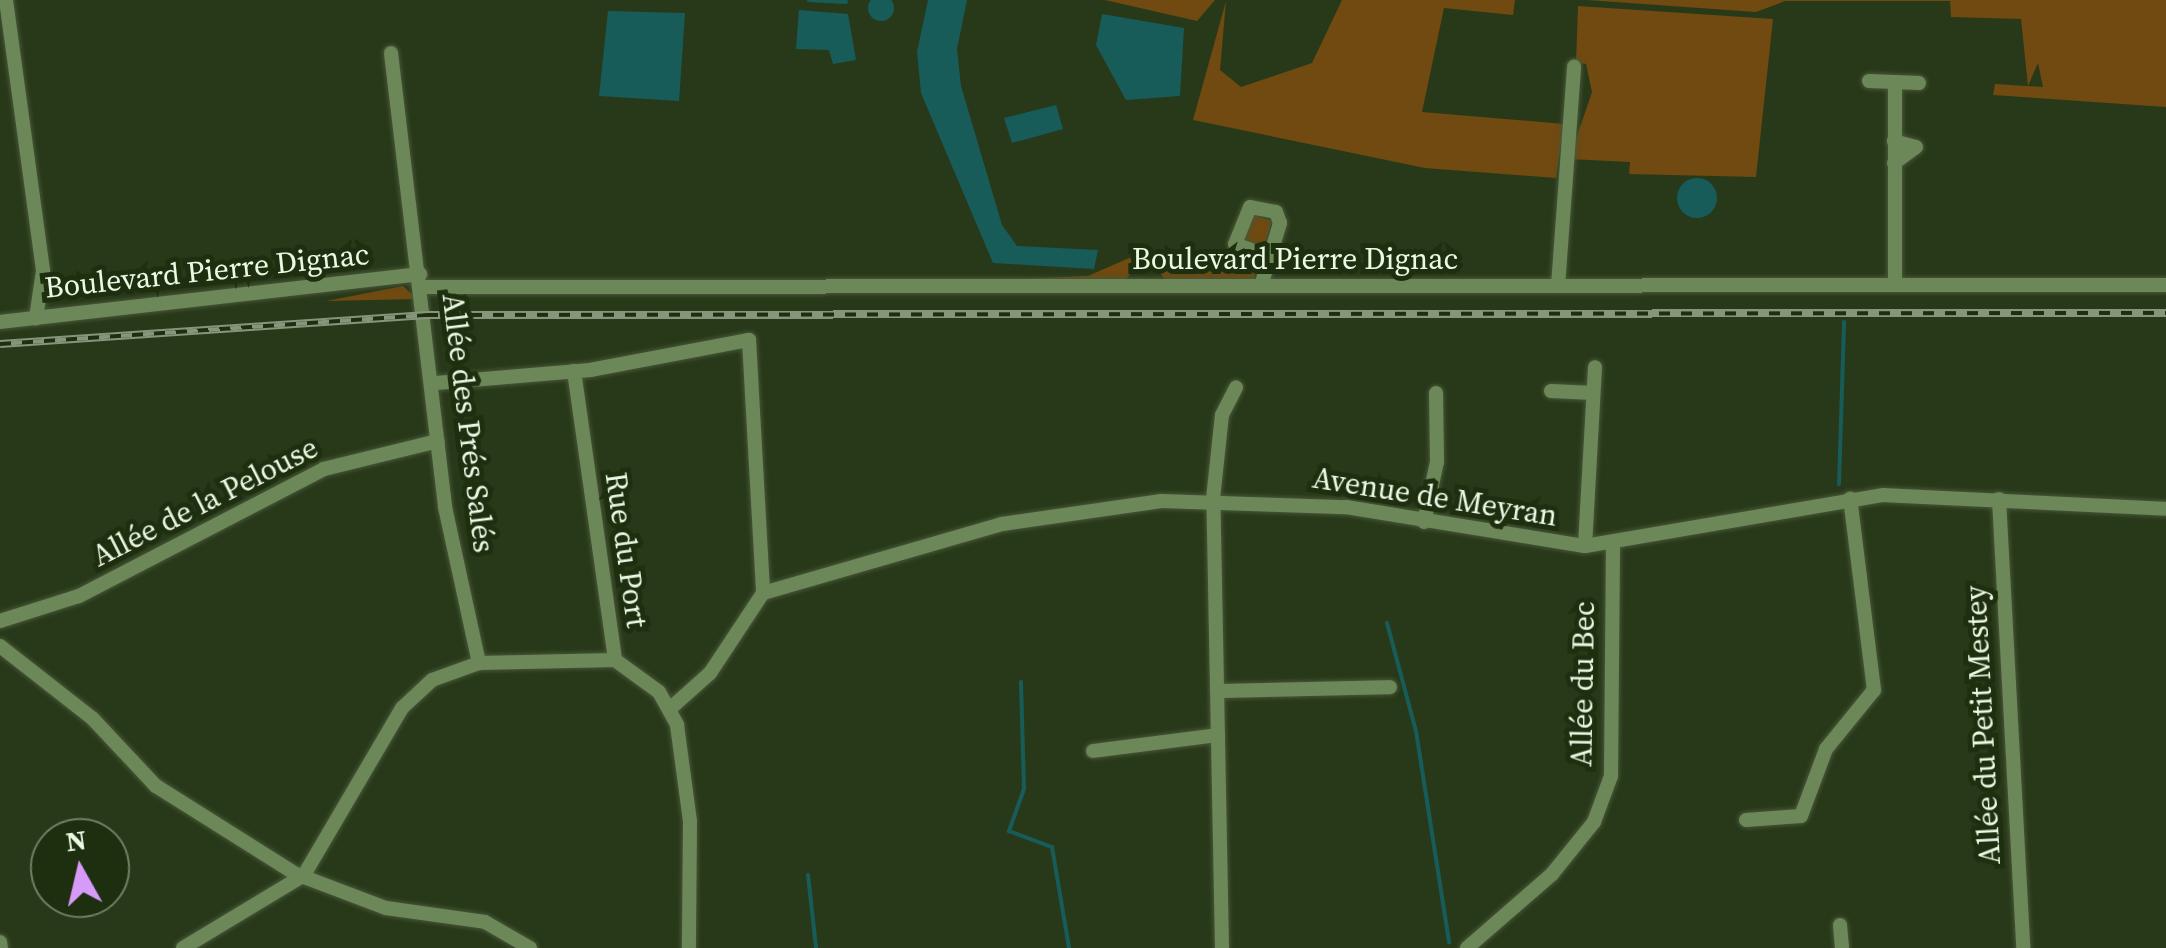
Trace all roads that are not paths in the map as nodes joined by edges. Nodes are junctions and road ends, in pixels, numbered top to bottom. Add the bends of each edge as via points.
1 (6, 0) edge
2 (391, 53) dead end
3 (1574, 67) dead end
4 (1869, 80) dead end
5 (1895, 82) junction
6 (1919, 83) dead end
7 (1266, 255) dead end
8 (422, 281) junction
9 (2166, 284) edge
10 (1895, 285) junction
11 (1261, 286) junction
12 (1558, 286) junction
13 (36, 318) junction
14 (0, 322) edge
15 (1595, 367) dead end
16 (574, 371) junction
17 (436, 383) junction
18 (1236, 388) dead end
19 (1552, 391) dead end
20 (1436, 393) dead end
21 (1592, 393) junction
22 (438, 441) junction
23 (1850, 498) junction
24 (1998, 499) junction
25 (1213, 500) junction
26 (2166, 509) edge
27 (1424, 522) junction
28 (1613, 544) junction
29 (1584, 546) junction
30 (762, 593) junction
31 (0, 621) edge
32 (0, 646) edge
33 (615, 660) junction
34 (480, 664) junction
35 (1390, 687) dead end
36 (1217, 692) junction
37 (672, 707) junction
38 (1218, 735) junction
39 (1092, 751) dead end
40 (1746, 820) dead end
41 (304, 875) junction
42 (1840, 925) dead end
43 (183, 948) edge
44 (530, 948) edge
45 (689, 948) edge
46 (1222, 948) edge
47 (1467, 948) edge
48 (1842, 948) edge
49 (2023, 948) edge

1 - 13 street via 42,270
2 - 8 street, Allée des Prés Salés
3 - 12 street
4 - 5 street
5 - 6 street
5 - 10 street
7 - 11 street
8 - 11 street, Boulevard Pierre Dignac
8 - 13 street, Boulevard Pierre Dignac
8 - 17 street, Allée des Prés Salés
9 - 10 street, Boulevard Pierre Dignac
10 - 12 street, Boulevard Pierre Dignac
11 - 12 street, Boulevard Pierre Dignac
13 - 14 street, Boulevard Pierre Dignac
15 - 21 street
16 - 17 street
16 - 30 street via 750,340
16 - 33 street, Rue du Port
17 - 22 street, Allée des Prés Salés
18 - 25 street via 1222,415
19 - 21 street
20 - 27 street via 1437,462
21 - 29 street
22 - 31 street, Allée de la Pelouse via 324,470 79,596
22 - 34 street, Allée des Prés Salés
23 - 24 street, Avenue de Meyran
23 - 28 street, Avenue de Meyran
23 - 40 street via 1874,690 1814,771 1801,816
24 - 26 street, Avenue de Meyran
24 - 49 street, Allée du Petit Mestey
25 - 27 street, Avenue de Meyran
25 - 30 street, Avenue de Meyran via 1002,524
25 - 36 street
27 - 29 street, Avenue de Meyran
28 - 29 street, Avenue de Meyran
28 - 47 street, Allée du Bec via 1611,776 1594,822 1544,882
30 - 37 street via 710,673
32 - 41 street via 93,719 156,786
33 - 34 street
33 - 37 street, Rue du Port
34 - 41 street via 432,680 402,708
35 - 36 street
36 - 38 street
37 - 45 street via 690,821
38 - 39 street
38 - 46 street
41 - 43 street
41 - 44 street via 386,908 485,922
42 - 48 street

